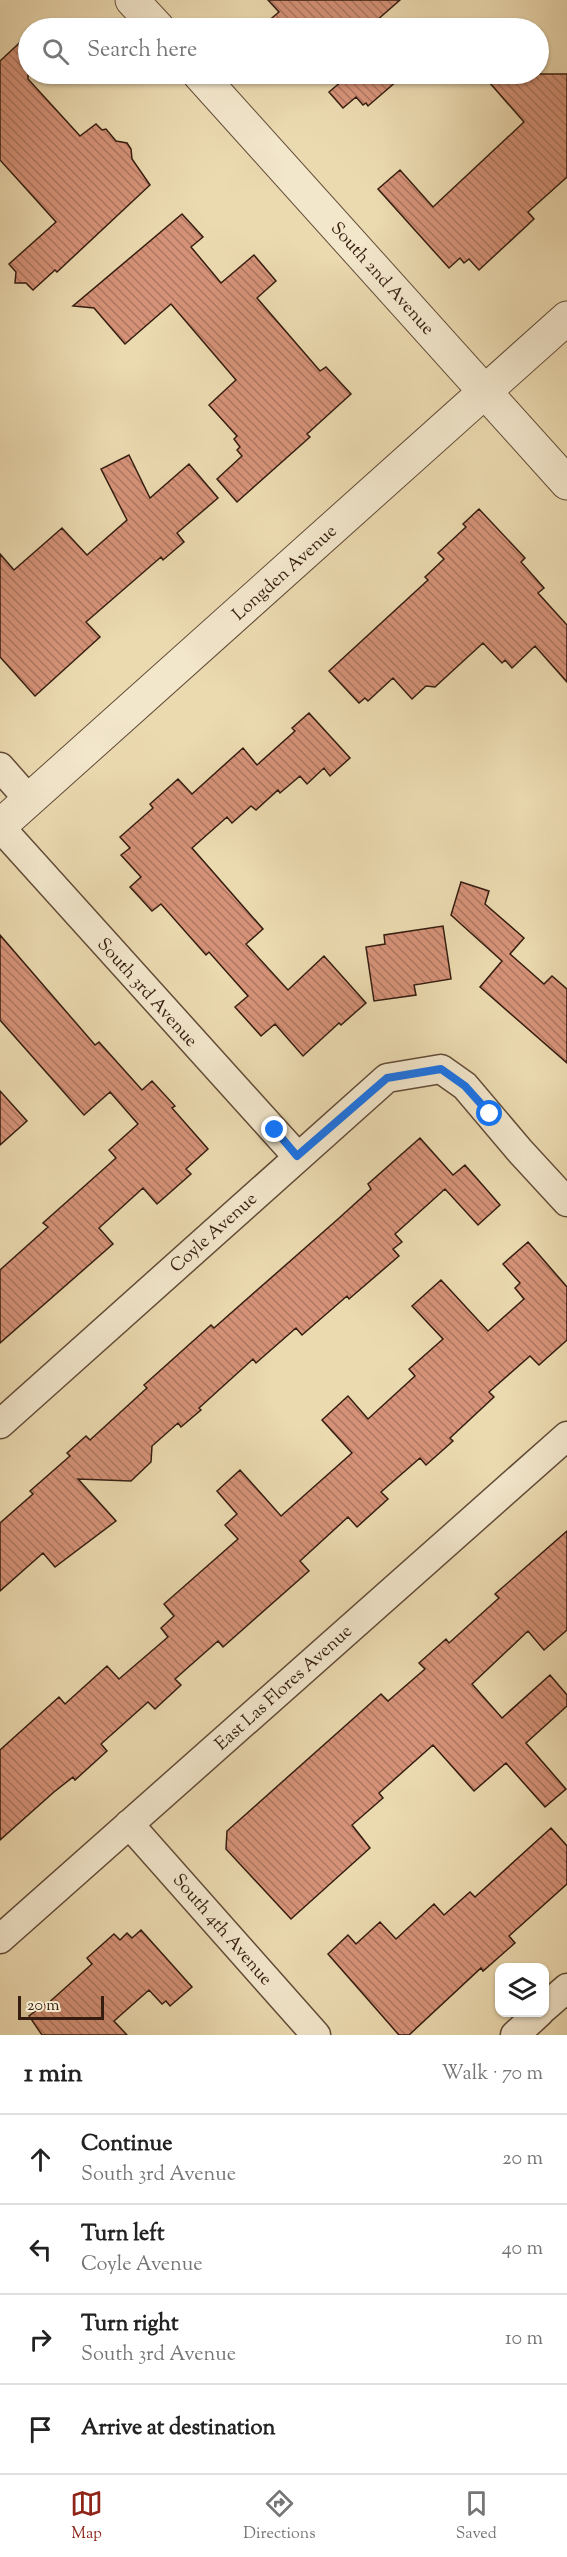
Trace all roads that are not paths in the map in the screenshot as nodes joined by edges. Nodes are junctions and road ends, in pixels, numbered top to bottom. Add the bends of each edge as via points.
1 (132, 0) edge
2 (149, 18) edge
3 (208, 84) edge
4 (567, 318) edge
5 (484, 391) junction
6 (567, 483) edge
7 (0, 767) edge
8 (30, 801) junction
9 (0, 827) edge
10 (297, 1156) junction
11 (567, 1202) edge
12 (0, 1424) edge
13 (567, 1436) edge
14 (129, 1824) junction
15 (0, 1939) edge
16 (567, 1988) edge
17 (549, 2004) edge
18 (535, 2017) edge
19 (316, 2035) edge
20 (515, 2035) edge

1 - 2 street
3 - 5 street, South 2nd Avenue
4 - 5 street, Longden Avenue
5 - 6 street, South 2nd Avenue
5 - 8 street, Longden Avenue
7 - 8 street
8 - 9 street, Longden Avenue
9 - 10 street, South 3rd Avenue
10 - 11 street, Coyle Avenue via 387,1078 441,1069 465,1086
10 - 12 street, Coyle Avenue
13 - 14 street, East Las Flores Avenue
14 - 15 street, East Las Flores Avenue
14 - 19 street, South 4th Avenue
16 - 17 street
18 - 20 street

